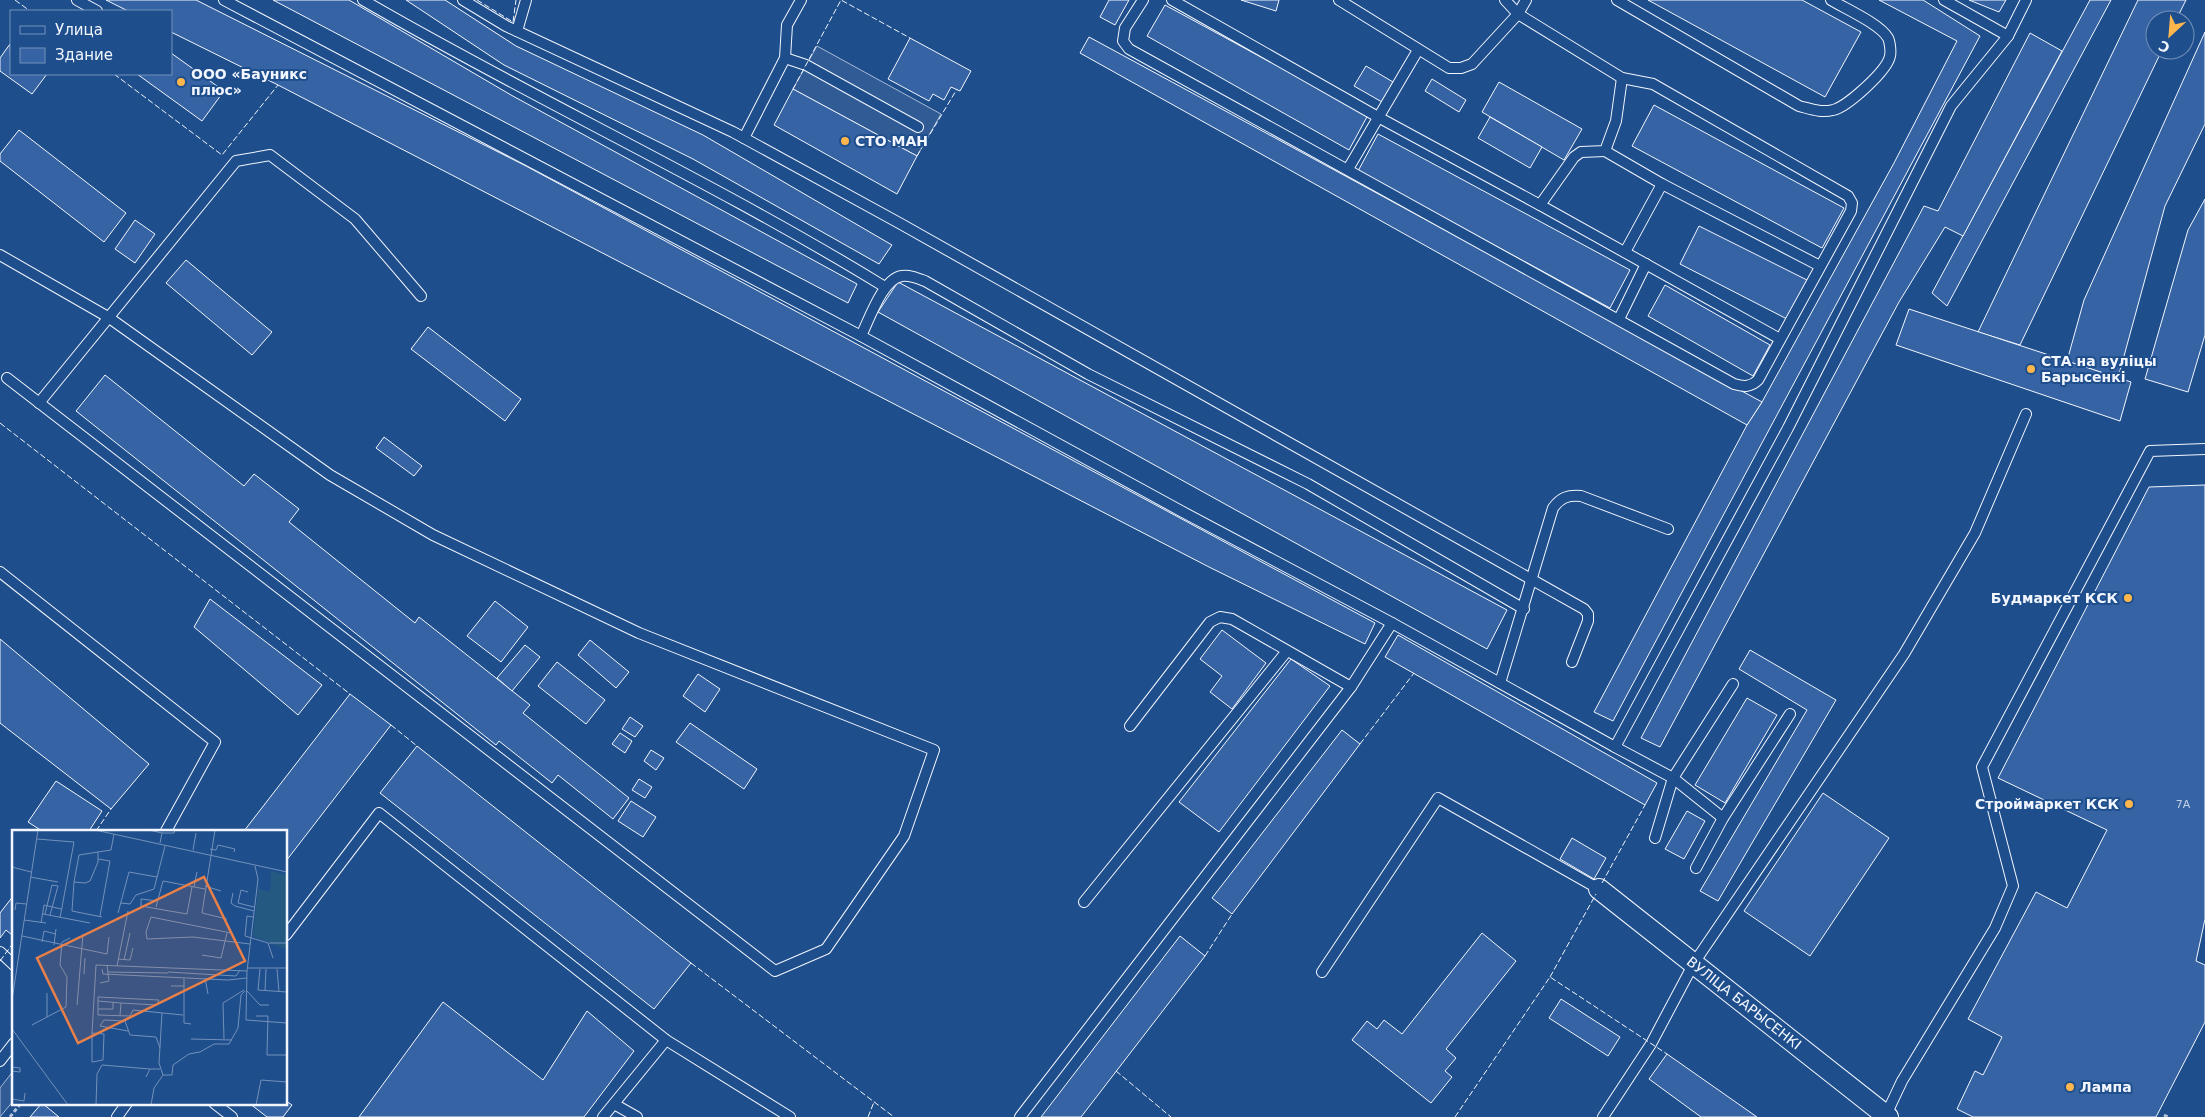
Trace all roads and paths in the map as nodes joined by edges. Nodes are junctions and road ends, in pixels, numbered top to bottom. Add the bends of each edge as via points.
1 (77, 0) edge
2 (224, 0) edge
3 (363, 0) edge
4 (463, 0) edge
5 (526, 0) edge
6 (801, 0) edge
7 (1143, 0) edge
8 (1172, 0) edge
9 (1339, 0) edge
10 (1504, 0) edge
11 (1526, 0) edge
12 (1617, 0) edge
13 (1831, 0) edge
14 (1944, 0) edge
15 (2026, 0) edge
16 (94, 10) edge
17 (1518, 14) junction
18 (517, 31) junction
19 (2008, 36) junction
20 (1418, 50) junction
21 (785, 58) junction
22 (1622, 78) junction
23 (1378, 117) junction
24 (918, 127) dead end
25 (744, 138) junction
26 (1605, 152) junction
27 (1348, 169) junction
28 (1662, 184) junction
29 (1540, 205) junction
30 (1625, 252) junction
31 (0, 254) edge
32 (1646, 264) junction
33 (1820, 266) junction
34 (885, 287) junction
35 (421, 296) dead end
36 (108, 316) junction
37 (1619, 319) junction
38 (861, 336) junction
39 (1780, 340) junction
40 (7, 378) dead end
41 (39, 403) junction
42 (2026, 414) dead end
43 (2205, 449) edge
44 (1668, 528) dead end
45 (0, 572) edge
46 (1533, 581) junction
47 (1524, 609) junction
48 (1392, 623) junction
49 (1287, 650) junction
50 (1572, 662) dead end
51 (1500, 683) junction
52 (1732, 684) dead end
53 (1352, 687) junction
54 (1790, 714) dead end
55 (1130, 726) dead end
56 (1615, 747) junction
57 (1673, 778) junction
58 (1723, 818) junction
59 (167, 830) edge
60 (1655, 838) dead end
61 (1696, 868) dead end
62 (1599, 889) joint
63 (1084, 902) dead end
64 (288, 932) edge
65 (0, 952) edge
66 (12, 963) edge
67 (1694, 963) junction
68 (1322, 972) dead end
69 (666, 1040) junction
70 (12, 1046) edge
71 (0, 1061) edge
72 (20, 1104) edge
73 (126, 1104) edge
74 (215, 1104) edge
75 (614, 1104) junction
76 (1886, 1116) edge
77 (10, 1117) edge
78 (117, 1117) edge
79 (232, 1117) edge
80 (603, 1117) edge
81 (637, 1117) edge
82 (790, 1117) edge
83 (1020, 1117) edge
84 (1604, 1117) edge

1 - 16 lane
2 - 38 lane
3 - 34 lane via 535,96 818,245
4 - 18 lane
5 - 18 lane
6 - 21 lane via 787,26
7 - 27 lane via 1125,28 1123,41 1129,50
8 - 23 lane
9 - 20 lane
10 - 17 lane
11 - 17 lane
12 - 13 lane via 1799,106 1819,112 1843,106 1885,68 1891,56 1889,40 1883,31
14 - 19 lane
15 - 19 lane
17 - 20 lane via 1472,64 1461,68 1449,68
17 - 22 lane
18 - 25 lane
19 - 56 lane via 1951,106 1788,428
20 - 23 lane
21 - 24 lane via 806,65
21 - 25 lane
22 - 26 lane via 1616,121
22 - 33 lane via 1653,84 1848,196 1852,204 1850,211
23 - 27 lane
23 - 29 lane
25 - 46 lane
26 - 28 lane
26 - 29 lane via 1580,152
27 - 37 lane
28 - 30 lane
28 - 33 lane
29 - 30 lane
30 - 32 lane
31 - 36 lane
32 - 37 lane
32 - 39 lane
33 - 39 lane
34 - 38 lane
34 - 47 lane via 900,276 925,281 1088,374 1308,484
35 - 36 lane via 356,219 270,155 236,161
36 - 41 lane
36 - 41 lane via 330,475 432,534 640,633 934,750 904,836 826,949 775,971
37 - 39 lane via 1744,387 1758,380
38 - 48 lane
40 - 41 lane
42 - 67 lane via 1975,533 1904,654
43 - 76 lane via 2150,451 1982,767 2013,886 1995,928 1902,1081
44 - 46 lane via 1581,496 1569,495 1559,500 1554,508
45 - 59 lane via 214,742
46 - 47 lane
46 - 50 lane via 1588,614
47 - 51 lane
48 - 51 lane
48 - 53 lane
49 - 53 lane
49 - 55 lane via 1232,619 1220,617 1210,622
49 - 63 lane
51 - 56 lane
52 - 57 lane
53 - 83 lane
54 - 58 lane
56 - 57 lane
57 - 58 lane
57 - 60 lane
58 - 61 lane
62 - 67 street, ВУЛІЦА БАРЫСЕНКІ
62 - 68 lane via 1438,798
64 - 69 lane via 379,813
65 - 66 lane
67 - 76 street, ВУЛІЦА БАРЫСЕНКІ
67 - 84 lane via 1651,1044
69 - 75 lane
69 - 82 lane
70 - 71 lane
72 - 77 path
73 - 78 lane
74 - 79 lane
75 - 80 lane
75 - 81 lane

